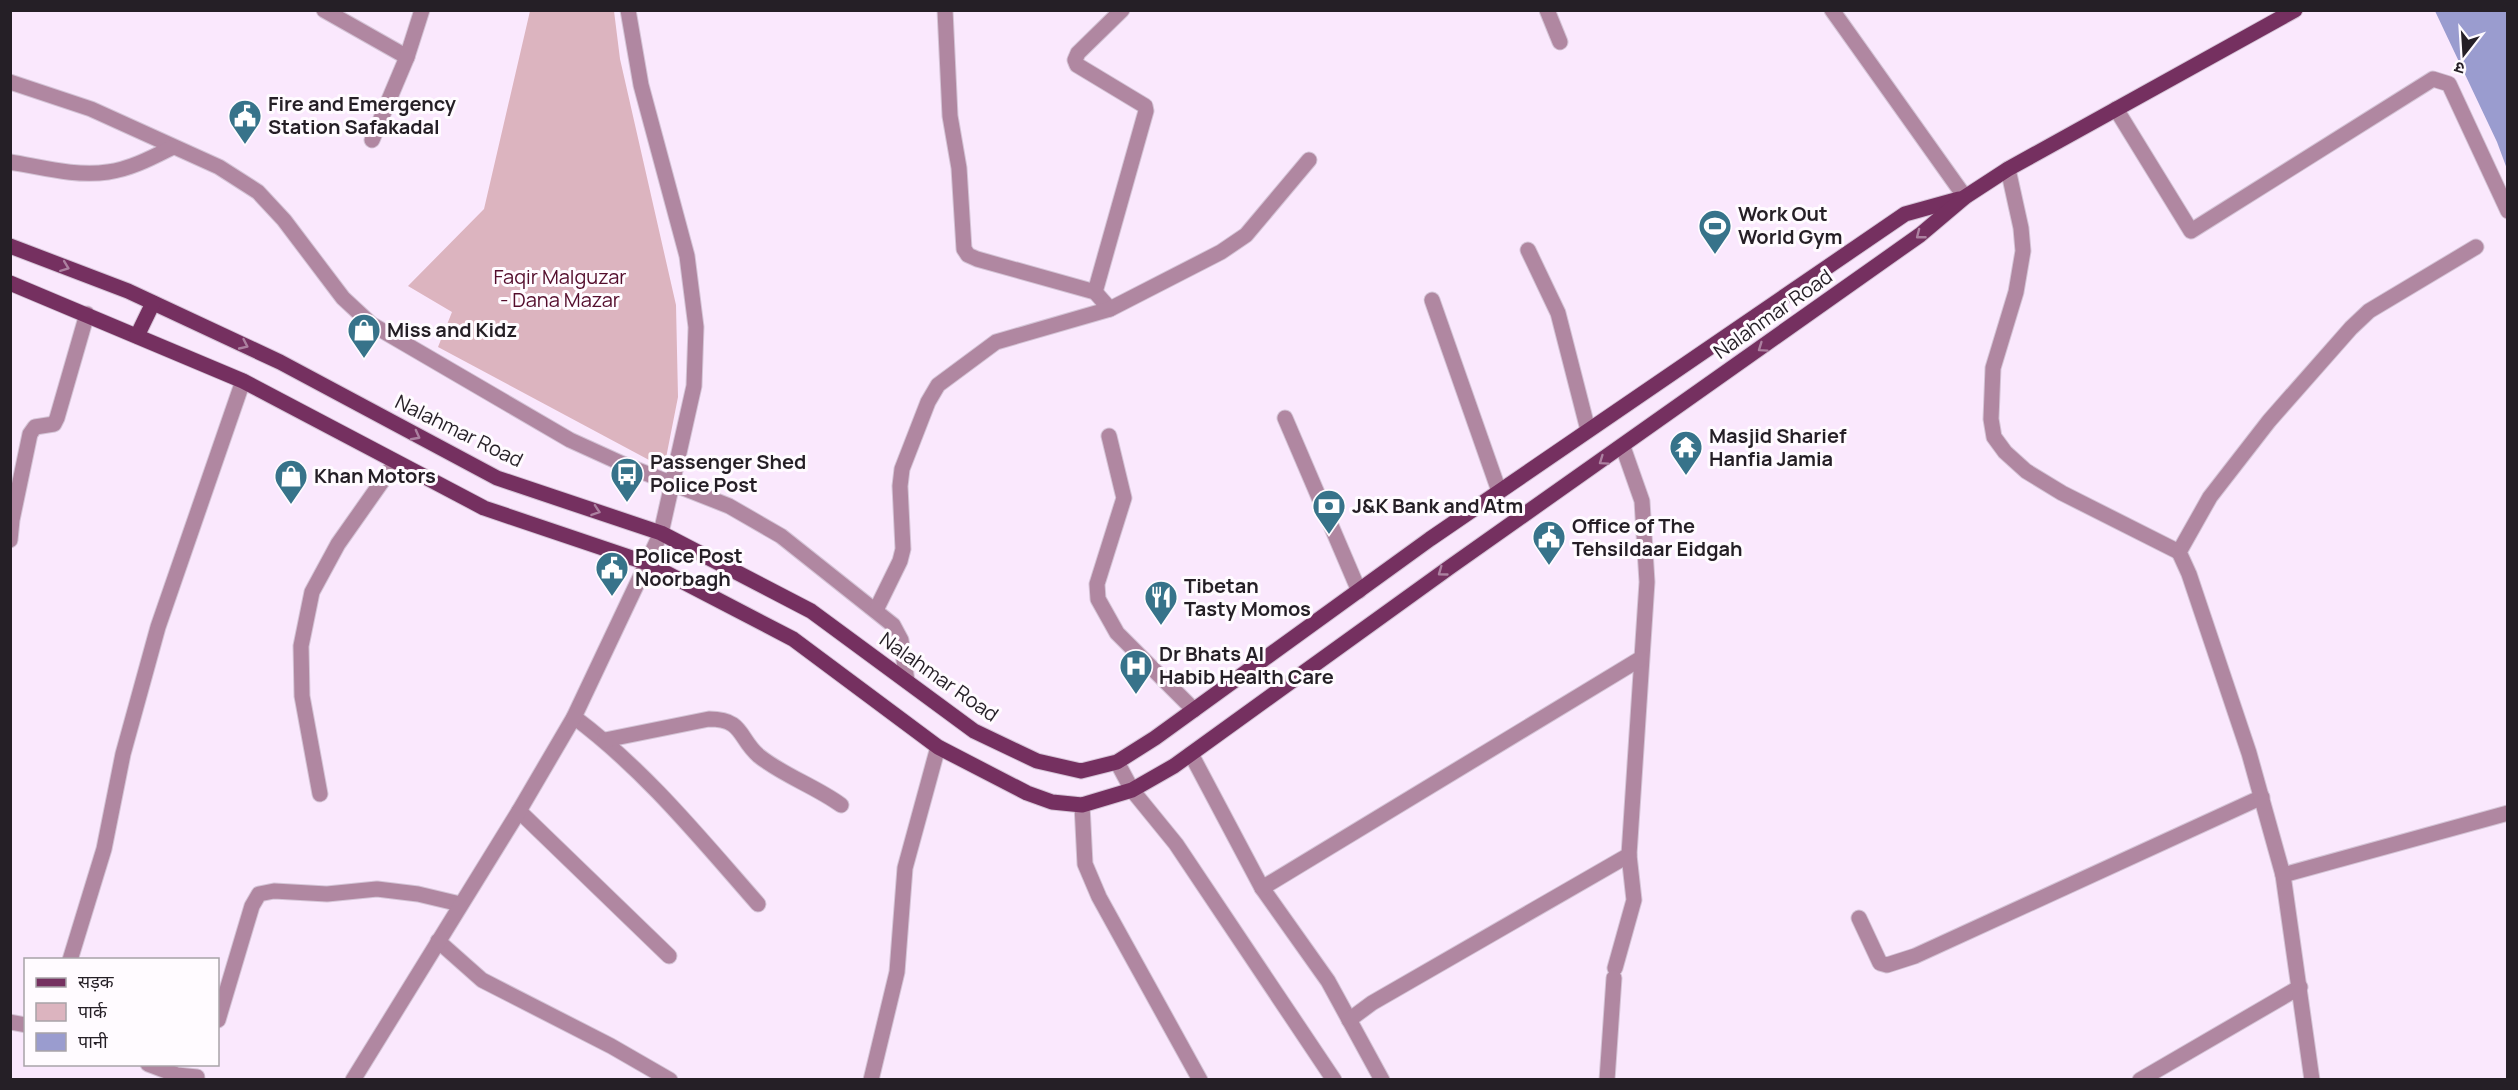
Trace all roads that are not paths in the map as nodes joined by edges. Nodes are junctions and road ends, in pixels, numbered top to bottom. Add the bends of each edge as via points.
1 (324, 10) edge
2 (422, 10) edge
3 (628, 10) edge
4 (945, 10) edge
5 (1122, 10) edge
6 (1547, 10) edge
7 (1832, 10) edge
8 (2295, 10) edge
9 (1560, 42) dead end
10 (407, 57) junction
11 (10, 82) edge
12 (2116, 110) junction
13 (372, 140) dead end
14 (173, 147) junction
15 (1309, 160) dead end
16 (10, 162) edge
17 (2008, 169) junction
18 (1965, 197) junction
19 (2508, 211) edge
20 (10, 246) edge
21 (2476, 247) dead end
22 (1528, 250) dead end
23 (10, 283) edge
24 (1095, 292) junction
25 (1432, 300) dead end
26 (153, 303) junction
27 (1110, 309) junction
28 (87, 314) junction
29 (137, 336) junction
30 (243, 381) junction
31 (1285, 418) dead end
32 (1588, 430) junction
33 (1109, 436) dead end
34 (1623, 447) junction
35 (395, 463) junction
36 (674, 485) junction
37 (1500, 491) junction
38 (661, 533) junction
39 (10, 540) edge
40 (2179, 552) junction
41 (647, 563) junction
42 (1359, 591) junction
43 (876, 610) junction
44 (1640, 659) junction
45 (907, 681) junction
46 (1194, 710) junction
47 (574, 717) junction
48 (605, 741) junction
49 (938, 747) junction
50 (1191, 754) junction
51 (1117, 762) junction
52 (1132, 790) junction
53 (320, 794) dead end
54 (2262, 797) junction
55 (841, 805) dead end
56 (1082, 805) junction
57 (519, 811) junction
58 (2508, 813) edge
59 (1629, 855) junction
60 (2283, 875) junction
61 (1262, 888) junction
62 (460, 904) junction
63 (758, 904) dead end
64 (1859, 918) dead end
65 (438, 941) junction
66 (669, 956) dead end
67 (71, 958) edge
68 (2300, 987) junction
69 (219, 1017) edge
70 (1349, 1020) junction
71 (151, 1066) edge
72 (199, 1074) edge
73 (352, 1080) edge
74 (670, 1080) edge
75 (871, 1080) edge
76 (1200, 1080) edge
77 (1334, 1080) edge
78 (1382, 1080) edge
79 (1607, 1080) edge
80 (2140, 1080) edge
81 (2312, 1080) edge

1 - 10 street
2 - 10 street
3 - 36 street via 641,85 687,256 696,327 694,386
4 - 24 street via 950,116 959,168 964,249 971,258
5 - 24 street via 1075,60 1077,65 1145,106 1146,111
6 - 9 street
7 - 18 street
8 - 12 main road
10 - 13 street
11 - 14 street via 91,109
12 - 17 main road
12 - 19 street via 2191,231 2433,79 2449,84
14 - 16 street via 143,162 108,172 61,171
14 - 36 street via 219,167 258,192 284,219 343,298 371,324 570,440
15 - 27 street via 1246,235
17 - 18 main road
17 - 40 street via 2023,251 2016,292 1993,368 1994,437 2026,471
18 - 32 main road, Nalahmar Road via 1905,214
18 -> 34 main road, Nalahmar Road via 1920,236
20 -> 26 main road, Nalahmar Road
21 - 40 street via 2369,311 2351,328 2269,421 2210,497
22 - 32 street via 1558,313
23 - 28 main road, Nalahmar Road
24 - 27 street
25 - 37 street
26 - 29 main road
26 -> 38 main road, Nalahmar Road via 280,362 497,478
27 - 43 street via 996,342 938,385 902,469 903,549
28 - 29 main road, Nalahmar Road
28 - 39 street via 57,418 54,424 35,427 30,434
29 - 30 main road, Nalahmar Road
30 - 35 main road, Nalahmar Road
30 - 67 street via 159,627 123,754 104,849
31 - 42 street
32 - 37 main road, Nalahmar Road
33 - 46 street via 1124,498 1097,584 1098,599 1117,633
34 - 44 street via 1642,501 1647,582
34 -> 50 main road, Nalahmar Road
35 - 41 main road, Nalahmar Road via 484,508
35 - 53 street via 338,544 312,592 302,646 302,696
36 - 38 street
36 - 43 street via 729,506 781,536
37 - 42 main road, Nalahmar Road
38 - 41 street
38 - 45 main road, Nalahmar Road via 811,610
40 - 54 street via 2190,573
41 - 47 street
41 - 49 main road, Nalahmar Road via 793,639
42 - 46 main road, Nalahmar Road
43 - 45 street via 893,625 901,640
44 - 59 street
44 - 61 street
45 - 51 main road, Nalahmar Road via 974,731 1037,761 1081,771
46 - 51 main road, Nalahmar Road
47 - 48 street
47 - 57 street
48 - 55 street via 724,719 735,725 757,754
48 - 63 street via 661,795
49 - 56 main road, Nalahmar Road via 1027,793 1052,802
49 - 75 street via 904,868 897,972
50 - 52 main road, Nalahmar Road
50 - 61 street
51 - 52 street
52 - 56 main road, Nalahmar Road
52 - 77 street via 1176,844
54 - 60 street
54 - 64 street via 1915,956 1887,965 1880,963
56 - 76 street via 1085,864 1099,897
57 - 62 street
57 - 66 street
58 - 60 street
59 - 70 street
59 - 79 street via 1634,900 1614,973
60 - 68 street
61 - 70 street via 1328,981
62 - 65 street
62 - 69 street via 377,889 260,894 252,906
65 - 73 street
65 - 74 street via 482,980
68 - 80 street
68 - 81 street
70 - 78 street
71 - 72 street via 177,1075

